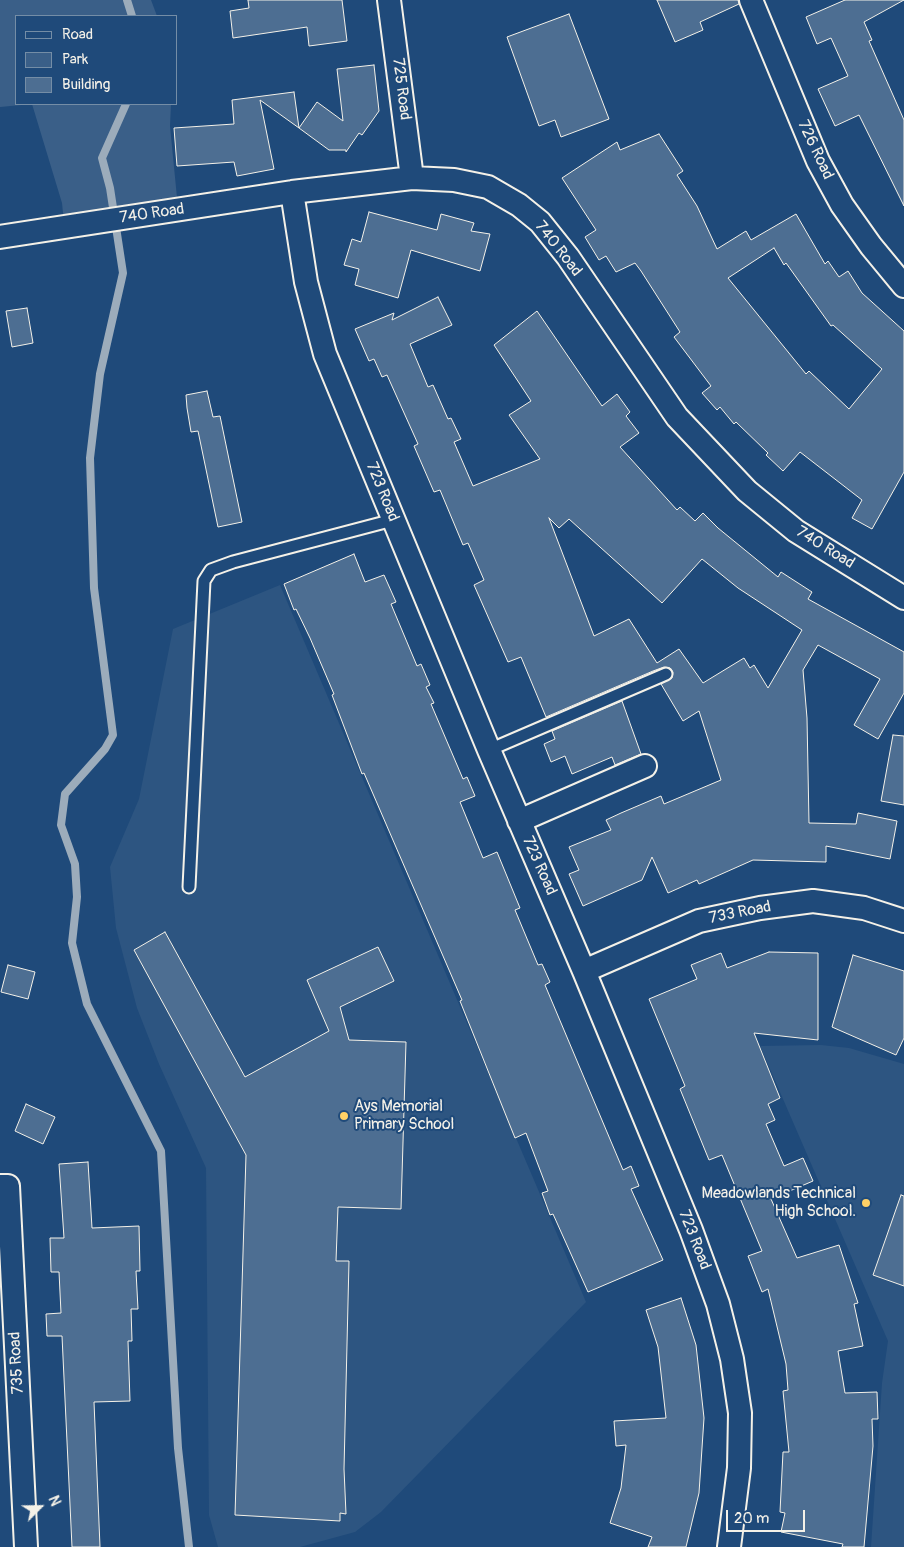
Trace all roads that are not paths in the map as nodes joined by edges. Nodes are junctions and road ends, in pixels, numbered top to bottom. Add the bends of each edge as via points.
1 (390, 0) edge
2 (752, 0) edge
3 (412, 178) junction
4 (292, 192) junction
5 (0, 237) edge
6 (904, 286) edge
7 (393, 520) junction
8 (904, 598) edge
9 (666, 674) dead end
10 (488, 750) junction
11 (645, 766) dead end
12 (519, 821) junction
13 (189, 887) dead end
14 (904, 921) edge
15 (584, 971) junction
16 (0, 1186) edge
17 (26, 1547) edge
18 (729, 1547) edge

1 - 3 street, 725 Road
2 - 6 street, 726 Road via 818,161 847,212
3 - 4 street, 740 Road
3 - 8 street, 740 Road via 454,180 488,187 540,222 568,257 677,417 747,491 796,531
4 - 5 street, 740 Road
4 - 7 street, 723 Road via 306,282 325,354
7 - 10 street, 723 Road
7 - 13 lane via 233,562 212,570 204,581
9 - 10 lane
10 - 12 street, 723 Road
11 - 12 street
12 - 15 street, 723 Road
14 - 15 street, 733 Road via 864,908 814,901 760,908 698,921
15 - 18 street, 723 Road via 691,1230 718,1304 732,1359 740,1413 739,1468
16 - 17 street, 735 Road via 8,1186

